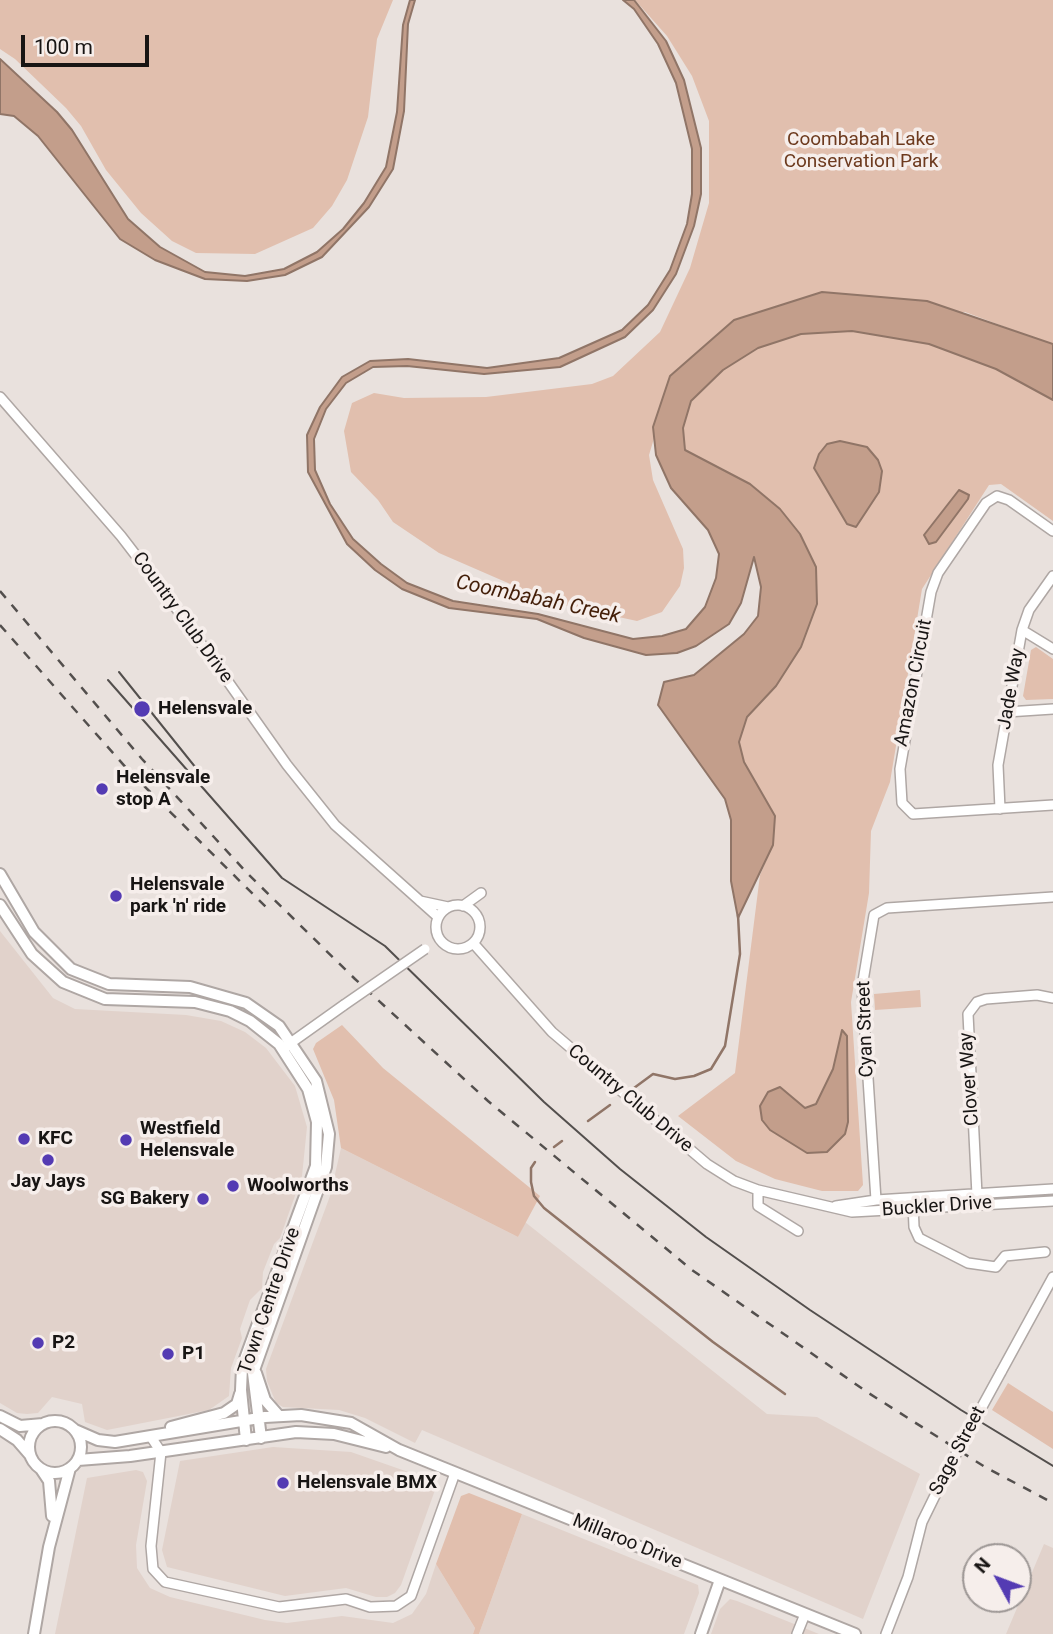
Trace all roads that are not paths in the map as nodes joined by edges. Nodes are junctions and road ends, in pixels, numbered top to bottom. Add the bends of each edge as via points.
1 (0, 397) edge
2 (1053, 531) edge
3 (1053, 576) edge
4 (1023, 630) junction
5 (1053, 649) edge
6 (1053, 709) edge
7 (1007, 712) junction
8 (1053, 805) edge
9 (1000, 809) junction
10 (0, 874) edge
11 (1053, 897) edge
12 (419, 901) junction
13 (0, 905) edge
14 (463, 905) junction
15 (448, 907) junction
16 (473, 911) junction
17 (438, 917) junction
18 (437, 932) junction
19 (441, 942) junction
20 (474, 944) junction
21 (425, 949) junction
22 (1053, 998) edge
23 (287, 1045) junction
24 (1053, 1189) edge
25 (758, 1190) junction
26 (977, 1195) junction
27 (876, 1200) junction
28 (1053, 1201) edge
29 (913, 1203) junction
30 (821, 1206) junction
31 (798, 1231) dead end
32 (1045, 1252) dead end
33 (1053, 1277) edge
34 (281, 1297) junction
35 (259, 1322) junction
36 (254, 1367) junction
37 (241, 1390) junction
38 (0, 1416) edge
39 (279, 1416) junction
40 (258, 1419) junction
41 (245, 1421) junction
42 (45, 1423) junction
43 (0, 1429) edge
44 (75, 1430) junction
45 (156, 1436) junction
46 (261, 1438) junction
47 (246, 1440) junction
48 (399, 1450) junction
49 (160, 1452) junction
50 (31, 1457) junction
51 (78, 1460) junction
52 (40, 1468) junction
53 (70, 1468) junction
54 (455, 1473) junction
55 (49, 1547) junction
56 (720, 1580) junction
57 (805, 1614) junction
58 (34, 1634) edge
59 (701, 1634) edge
60 (797, 1634) edge
61 (855, 1634) edge
62 (886, 1634) edge

1 - 12 street, Country Club Drive via 121,537 335,825
2 - 9 street, Amazon Circuit via 1009,500 990,498 938,573 931,592 900,759 901,803 917,814
3 - 4 street, Jade Way via 1029,610
4 - 5 street
4 - 7 street, Jade Way
6 - 7 street
7 - 9 street, Jade Way via 997,770
8 - 9 street, Amazon Circuit
10 - 23 street, Town Centre Drive via 40,940 82,976 114,985 190,986 230,997 272,1019
11 - 27 street, Cyan Street via 883,908 874,915 862,987
12 - 15 street
12 - 17 street, Country Club Drive
13 - 23 street, Town Centre Drive via 40,964 75,989 106,999 213,1006 250,1021
14 - 15 street
14 - 16 street
14 - 16 street via 481,893
15 - 17 street
16 - 20 street via 481,928
17 - 18 street
18 - 19 street
18 - 21 street
19 - 20 street via 454,949
19 - 21 street
20 - 25 street, Country Club Drive via 552,1032 639,1109 707,1164
21 - 23 street, bridge
22 - 26 street, Clover Way via 986,999 968,1014
23 - 34 street, Town Centre Drive via 320,1092 329,1145 320,1194
23 - 35 street, Town Centre Drive via 312,1100 317,1158
24 - 26 street, Buckler Drive
25 - 30 street, Buckler Drive
25 - 31 street via 758,1206
26 - 29 street, Buckler Drive
27 - 29 street, Buckler Drive
27 - 30 street, Buckler Drive
28 - 29 street, Buckler Drive
29 - 30 street, Buckler Drive via 852,1212
29 - 32 street via 919,1238 968,1263 996,1267 1005,1256
33 - 62 street, Sage Street, bridge via 922,1522 908,1577
34 - 35 street via 267,1319
34 - 36 street, Town Centre Drive
35 - 37 street, Town Centre Drive via 243,1367
36 - 39 street via 265,1400
36 - 40 street, Town Centre Drive
37 - 41 street, Town Centre Drive
37 - 45 street via 237,1404 224,1413
38 - 42 street via 20,1426
39 - 40 street, Millaroo Drive
39 - 48 street, Millaroo Drive via 351,1423
40 - 41 street, Millaroo Drive
40 - 46 street, Town Centre Drive
41 - 45 street, Millaroo Drive
41 - 47 street, Town Centre Drive
42 - 44 street via 57,1421
42 - 50 street via 33,1434
43 - 50 street via 22,1444
44 - 45 street, Millaroo Drive via 115,1442
44 - 51 street via 81,1449
45 - 49 street
46 - 47 street, Millaroo Drive
46 - 48 street, Millaroo Drive via 296,1432 334,1434
47 - 49 street, Millaroo Drive
48 - 54 street, Millaroo Drive
49 - 51 street, Millaroo Drive
49 - 54 street via 153,1569 165,1582 279,1607 346,1600 370,1607 396,1606 411,1596
50 - 52 street
51 - 53 street
52 - 53 street via 50,1472
52 - 55 street via 49,1481 53,1506
53 - 55 street
54 - 56 street, Millaroo Drive
55 - 58 street
56 - 57 street, Millaroo Drive
56 - 59 street
57 - 60 street
57 - 61 street, Millaroo Drive

